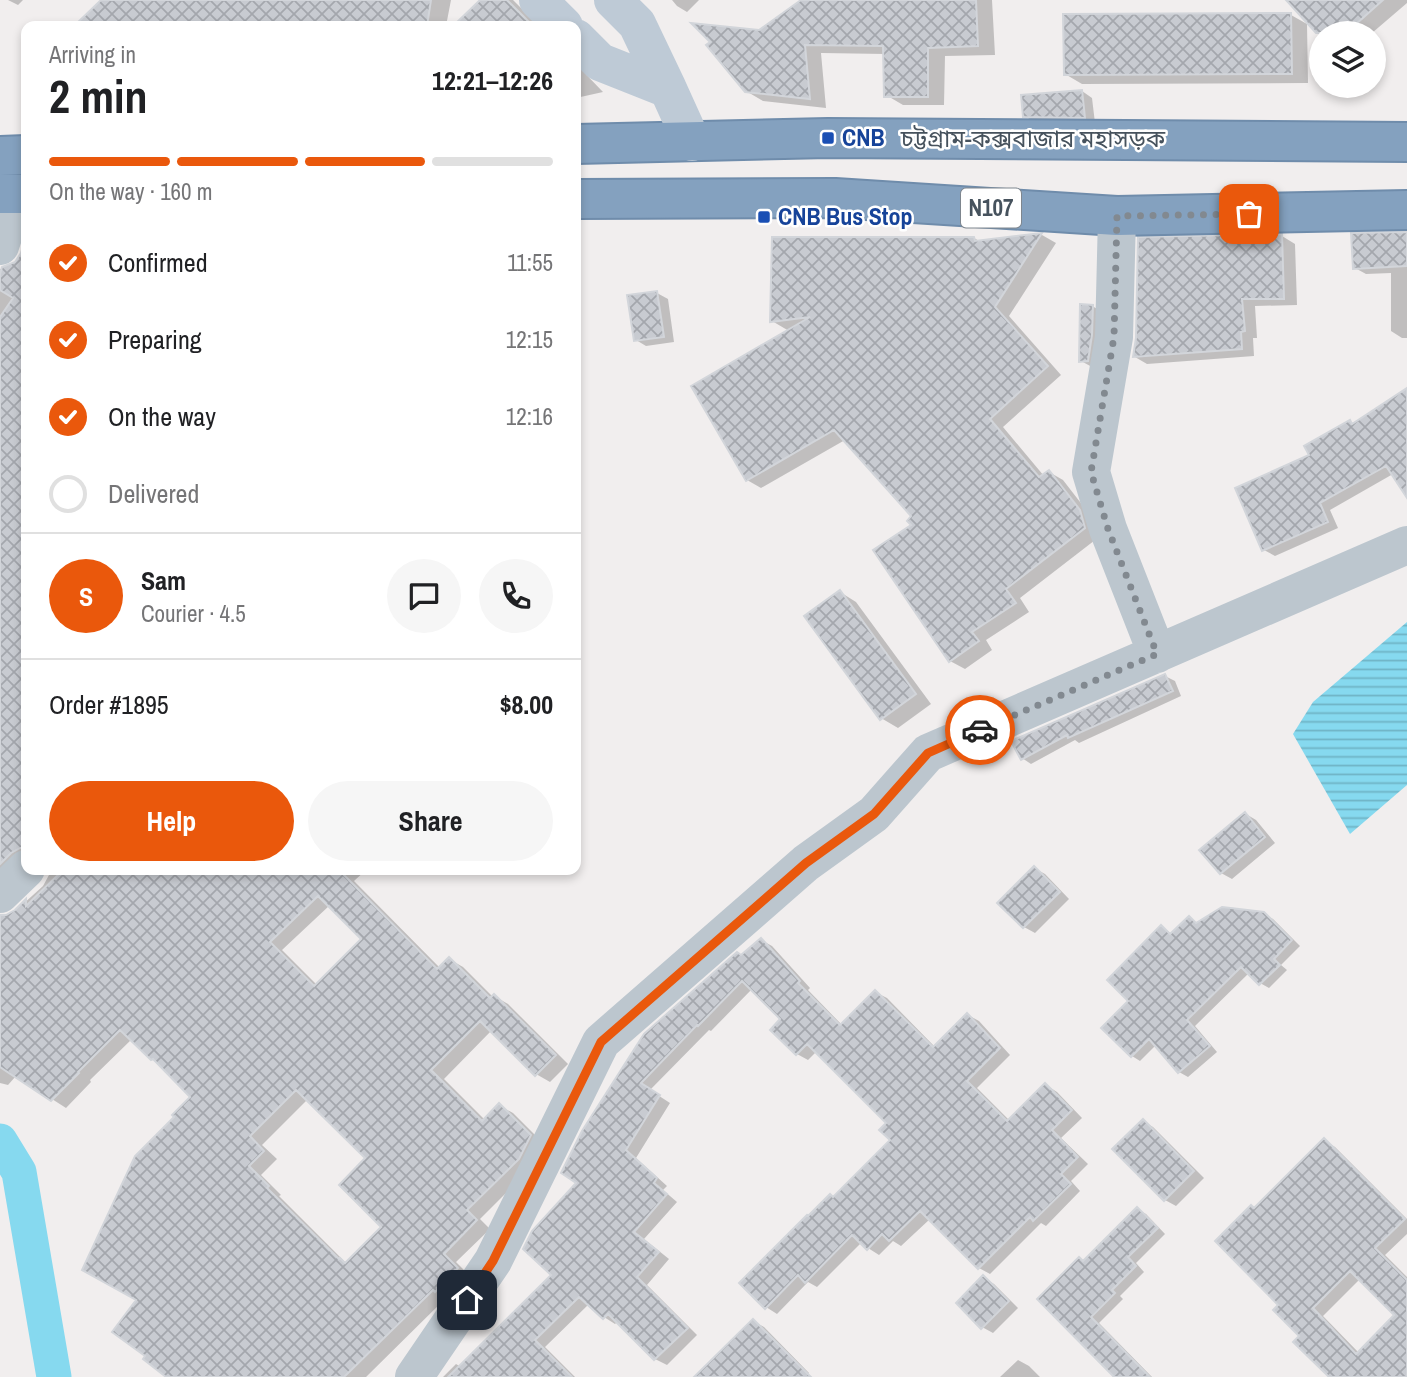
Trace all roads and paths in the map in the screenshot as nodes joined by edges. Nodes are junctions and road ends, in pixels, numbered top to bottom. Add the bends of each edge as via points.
1 (538, 0) edge
2 (613, 0) edge
3 (559, 21) edge
4 (581, 43) edge
5 (668, 89) junction
6 (692, 142) junction
7 (1407, 142) edge
8 (581, 144) edge
9 (21, 155) edge
10 (0, 156) edge
11 (14, 194) edge
12 (581, 199) edge
13 (1407, 210) edge
14 (1117, 216) junction
15 (0, 246) edge
16 (1407, 545) edge
17 (1157, 654) junction
18 (21, 874) edge
19 (0, 894) edge
20 (414, 1377) edge

1 - 3 street
2 - 5 street via 637,24
4 - 5 street via 600,62
5 - 6 street
6 - 7 highway, চট্টগ্রাম-কক্সবাজার মহাসড়ক via 828,138
6 - 8 highway, চট্টগ্রাম-কক্সবাজার মহাসড়ক
9 - 10 highway
11 - 15 street
12 - 14 highway, N107 via 835,198
13 - 14 highway, N107
14 - 17 street via 1114,337 1091,472
16 - 17 street
17 - 20 street via 928,753 874,814 806,863 601,1042 493,1261
18 - 19 street

